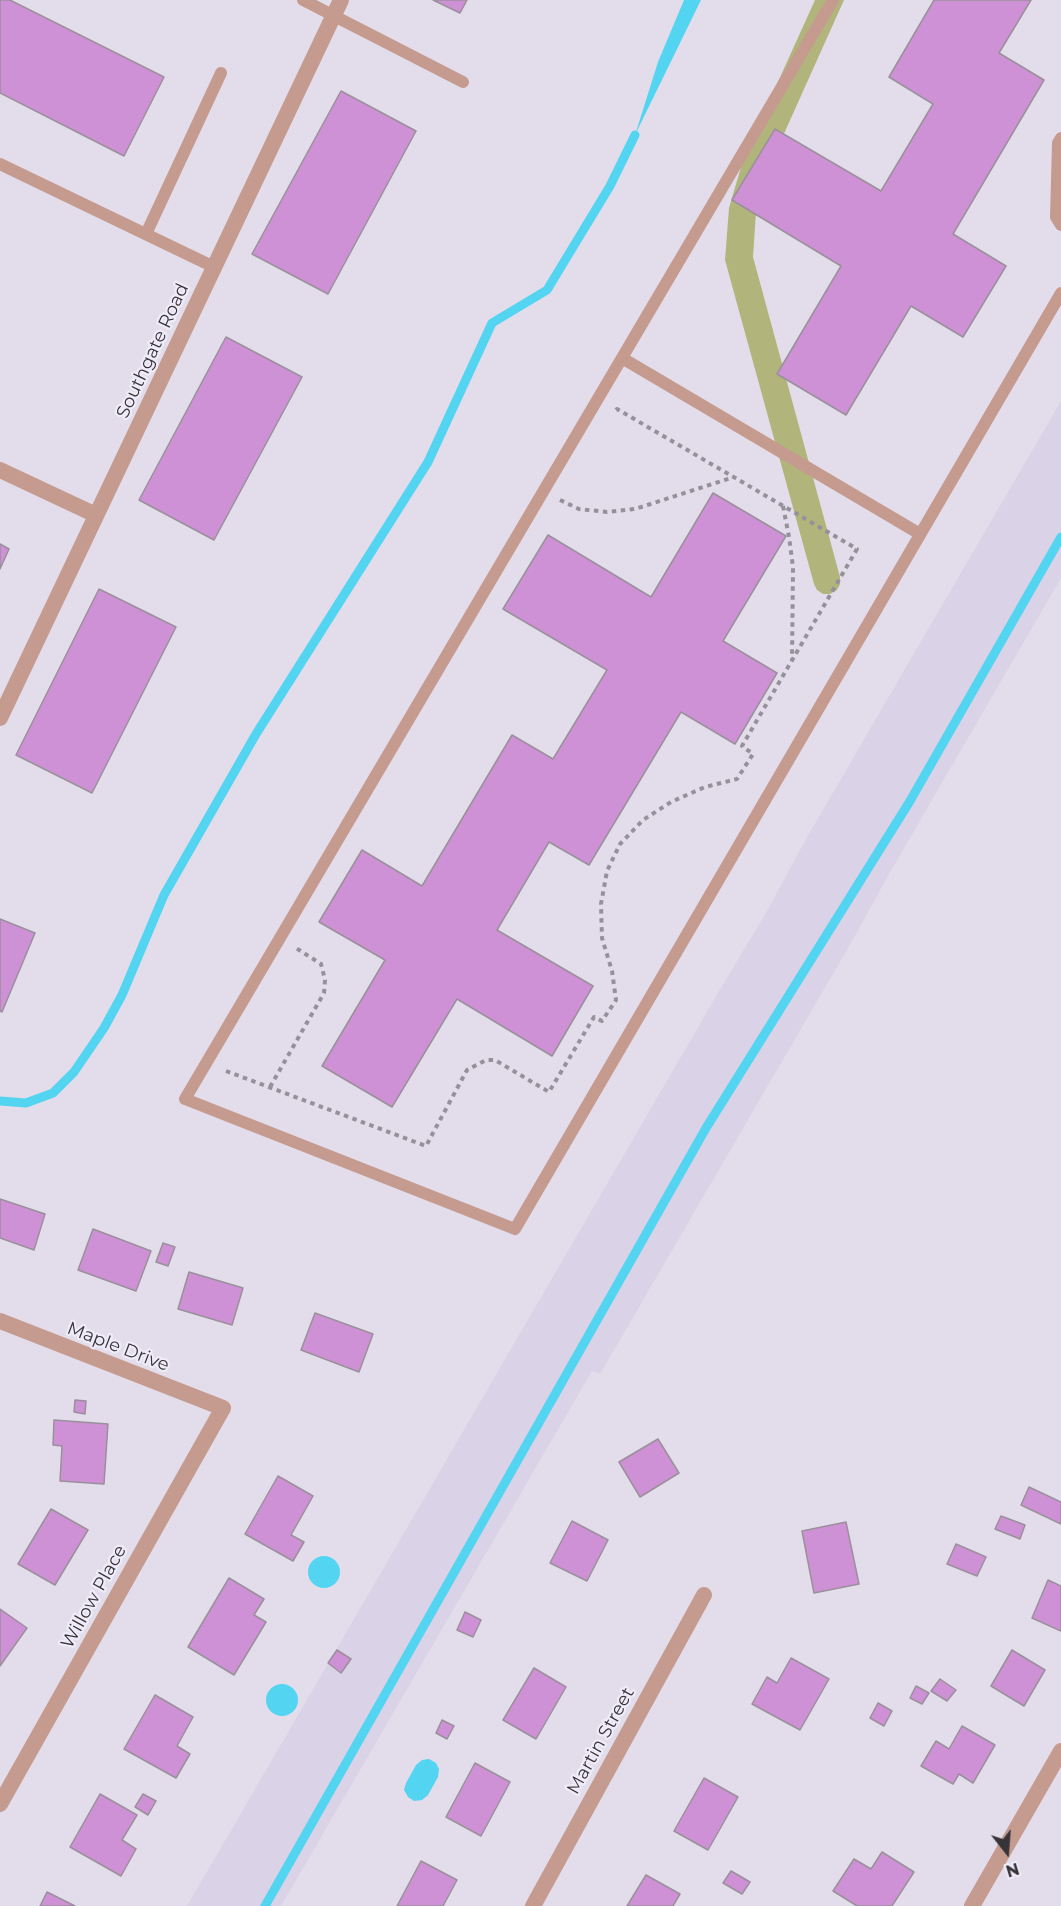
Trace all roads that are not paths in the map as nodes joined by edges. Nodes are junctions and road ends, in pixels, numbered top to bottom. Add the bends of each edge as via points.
1 (303, 0) edge
2 (833, 0) edge
3 (338, 7) edge
4 (221, 73) dead end
5 (463, 82) dead end
6 (1061, 138) edge
7 (0, 164) edge
8 (1061, 225) edge
9 (146, 234) junction
10 (214, 267) junction
11 (1061, 293) edge
12 (622, 358) junction
13 (0, 470) edge
14 (96, 515) junction
15 (920, 534) junction
16 (0, 718) edge
17 (0, 1322) edge
18 (223, 1408) joint
19 (704, 1595) dead end
20 (1061, 1751) edge
21 (1056, 1772) edge
22 (0, 1804) edge
23 (533, 1906) edge
24 (972, 1906) edge

1 - 3 lane
2 - 12 lane
3 - 5 lane
3 - 10 street, Southgate Road
4 - 9 lane
6 - 8 lane via 1056,217
7 - 9 lane
9 - 10 lane
10 - 14 street, Southgate Road
11 - 15 lane
12 - 15 lane
12 - 15 lane via 185,1099 515,1229
13 - 14 street
14 - 16 street, Southgate Road
17 - 18 street, Maple Drive
18 - 22 street, Willow Place
19 - 23 street, Martin Street
20 - 21 street
21 - 24 street

